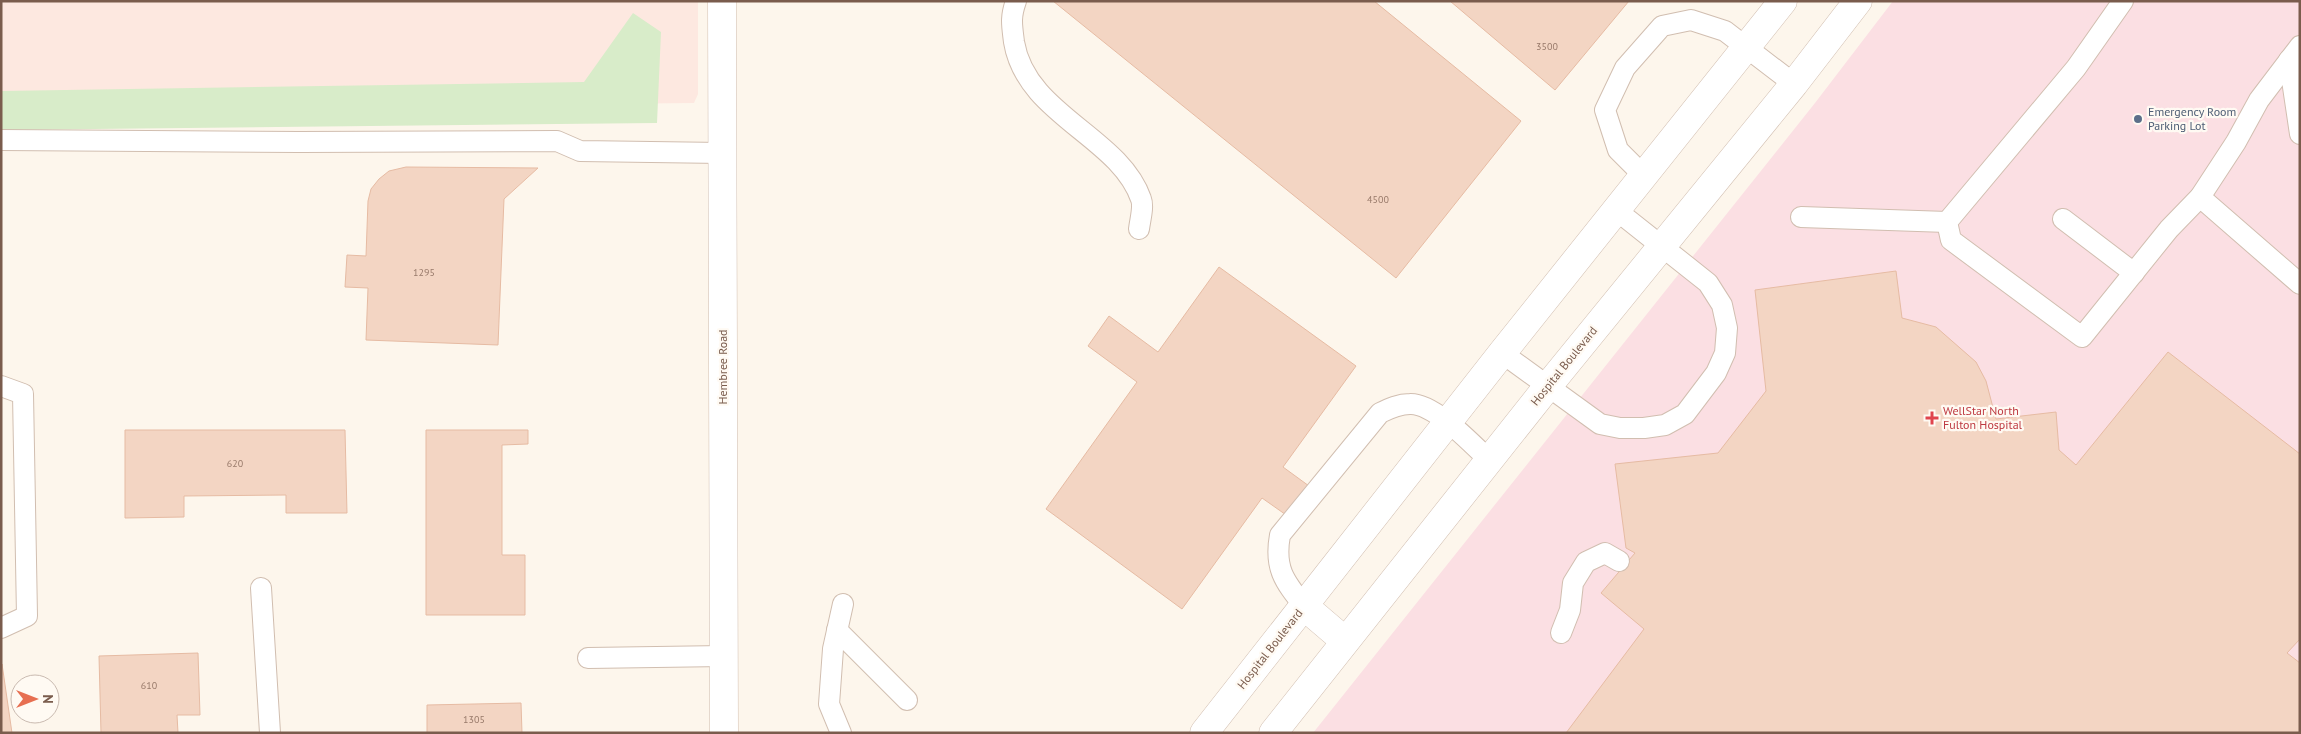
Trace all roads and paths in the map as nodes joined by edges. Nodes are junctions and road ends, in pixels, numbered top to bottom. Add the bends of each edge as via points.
1 (722, 1) edge
2 (1016, 1) edge
3 (1783, 1) edge
4 (1858, 1) edge
5 (2123, 1) edge
6 (1747, 47) junction
7 (2294, 53) edge
8 (1794, 84) junction
9 (2300, 134) edge
10 (1, 140) edge
11 (722, 152) junction
12 (1644, 176) junction
13 (2200, 197) junction
14 (1616, 210) junction
15 (1800, 217) dead end
16 (2063, 219) dead end
17 (1947, 222) junction
18 (1139, 229) dead end
19 (1661, 245) junction
20 (2134, 273) junction
21 (2300, 284) edge
22 (1502, 353) junction
23 (1, 386) edge
24 (1548, 386) junction
25 (1447, 422) junction
26 (1489, 460) junction
27 (1619, 562) dead end
28 (261, 588) dead end
29 (843, 604) dead end
30 (1304, 606) junction
31 (1, 628) edge
32 (837, 630) junction
33 (1561, 633) dead end
34 (1345, 641) junction
35 (724, 656) junction
36 (588, 658) dead end
37 (907, 700) dead end
38 (270, 733) edge
39 (724, 733) edge
40 (841, 733) edge
41 (1204, 733) edge
42 (1273, 733) edge

1 - 11 street, Hembree Road
2 - 18 lane via 1010,16 1017,56 1035,90 1123,167 1142,200
3 - 6 street, Hospital Boulevard
4 - 8 street, Hospital Boulevard
5 - 17 lane via 2076,68
6 - 8 lane
6 - 12 street, Hospital Boulevard
6 - 12 lane via 1725,31 1691,20 1662,26 1625,68 1605,110 1618,150
7 - 9 lane
7 - 13 lane via 2259,100
8 - 19 street, Hospital Boulevard
10 - 11 lane via 557,141 580,151
11 - 35 street, Hembree Road
12 - 14 street, Hospital Boulevard
13 - 20 lane
13 - 21 lane
14 - 19 lane
14 - 22 street, Hospital Boulevard
15 - 17 lane
16 - 20 lane
17 - 20 lane via 1951,240 2082,337
19 - 24 street, Hospital Boulevard
19 - 24 lane via 1708,283 1722,305 1726,328 1725,353 1716,373 1685,414 1665,424 1644,428 1600,424
22 - 24 lane
22 - 25 street, Hospital Boulevard
23 - 31 lane via 23,394 27,616
24 - 26 street, Hospital Boulevard
25 - 26 lane
25 - 30 street, Hospital Boulevard
25 - 30 lane via 1424,406 1412,403 1380,413 1280,535 1278,556 1283,579
26 - 34 street, Hospital Boulevard
27 - 33 lane via 1605,553 1586,562 1573,583 1570,610
28 - 38 lane
29 - 32 lane
30 - 34 street
30 - 41 street, Hospital Boulevard
32 - 37 lane
32 - 40 lane via 829,704
34 - 42 street, Hospital Boulevard
35 - 36 lane
35 - 39 street, Hembree Road

